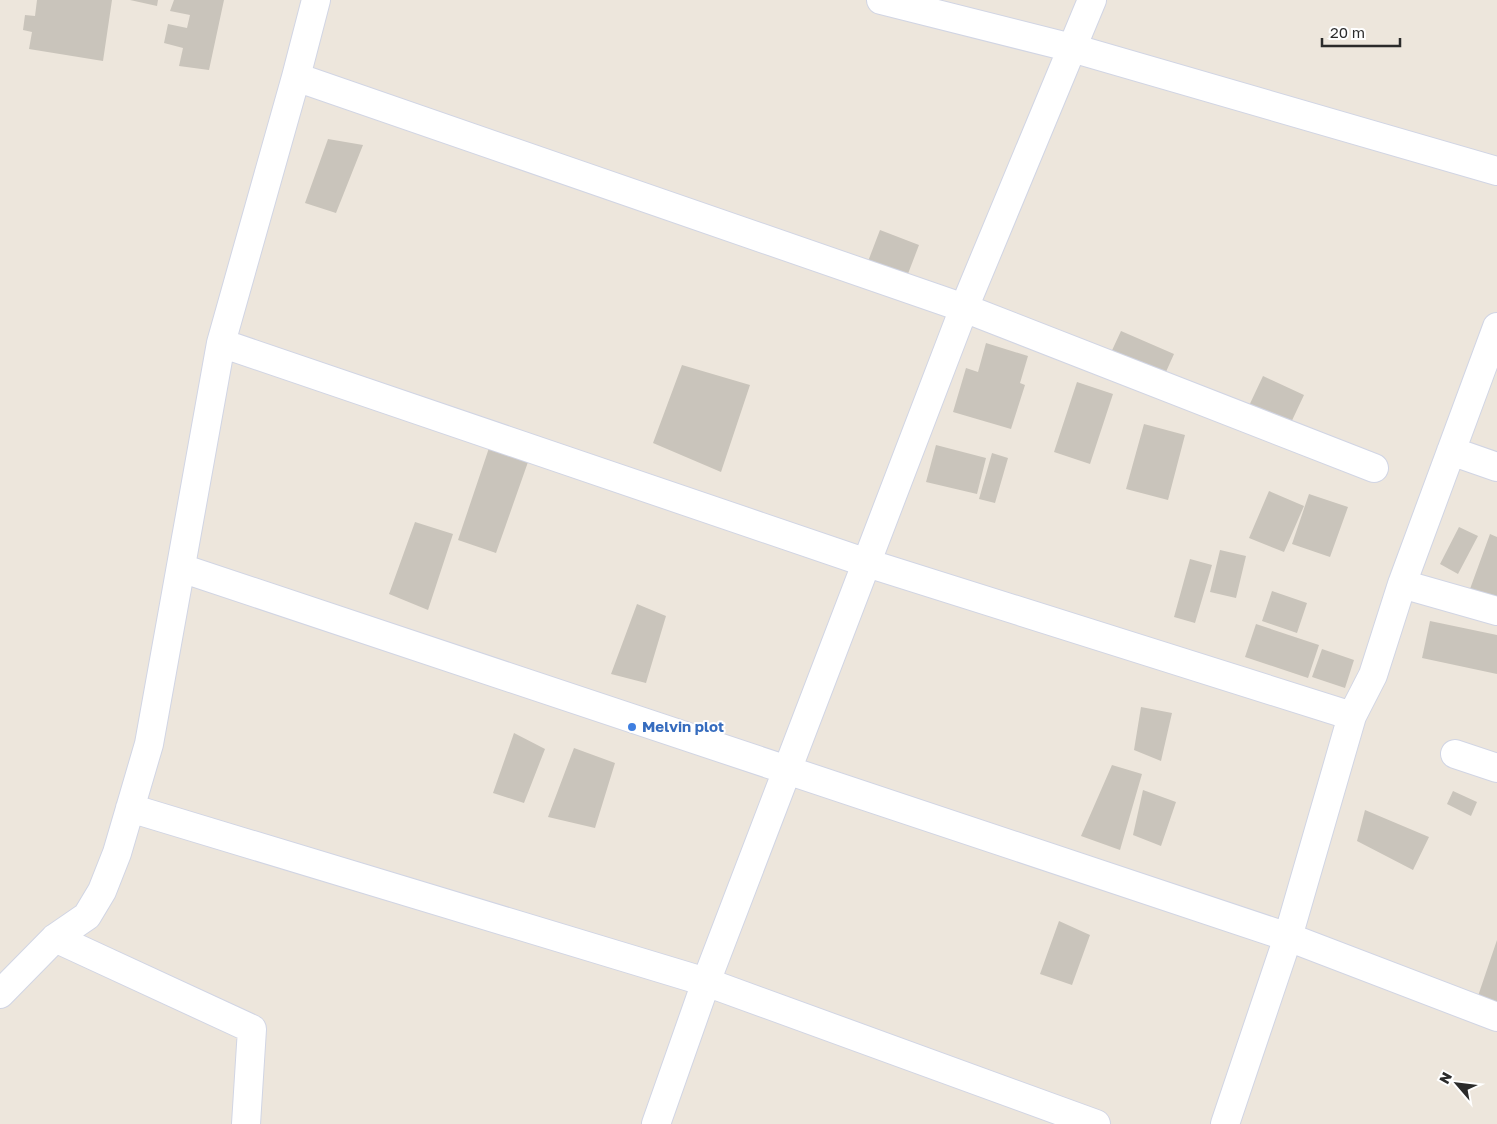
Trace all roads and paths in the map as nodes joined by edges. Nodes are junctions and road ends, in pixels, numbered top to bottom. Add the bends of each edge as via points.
1 (316, 0) edge
2 (881, 0) edge
3 (1092, 0) edge
4 (1072, 48) junction
5 (296, 76) junction
6 (1497, 171) edge
7 (964, 308) junction
8 (1497, 327) edge
9 (221, 343) junction
10 (1451, 450) junction
11 (1497, 467) edge
12 (1374, 468) dead end
13 (867, 563) junction
14 (181, 568) junction
15 (1402, 584) junction
16 (1497, 611) edge
17 (1352, 716) junction
18 (1455, 754) dead end
19 (1497, 768) edge
20 (786, 771) junction
21 (130, 808) junction
22 (1288, 937) junction
23 (55, 938) junction
24 (706, 982) junction
25 (0, 994) edge
26 (1497, 1017) edge
27 (246, 1124) edge
28 (656, 1124) edge
29 (1096, 1124) edge
30 (1225, 1124) edge

1 - 5 street
2 - 4 street
3 - 4 street
4 - 6 street
4 - 7 street
5 - 7 street
5 - 9 street
7 - 12 street
7 - 13 street
8 - 10 street
9 - 13 street
9 - 14 street
10 - 11 street
10 - 15 street
13 - 17 street
13 - 20 street
14 - 20 street
14 - 21 street via 149,744
15 - 16 street
15 - 17 street via 1373,675
17 - 22 street
18 - 19 street
20 - 22 street
20 - 24 street
21 - 23 street via 102,891 87,916
21 - 24 street
22 - 26 street
22 - 30 street
23 - 25 street
23 - 27 street via 252,1029
24 - 28 street
24 - 29 street

